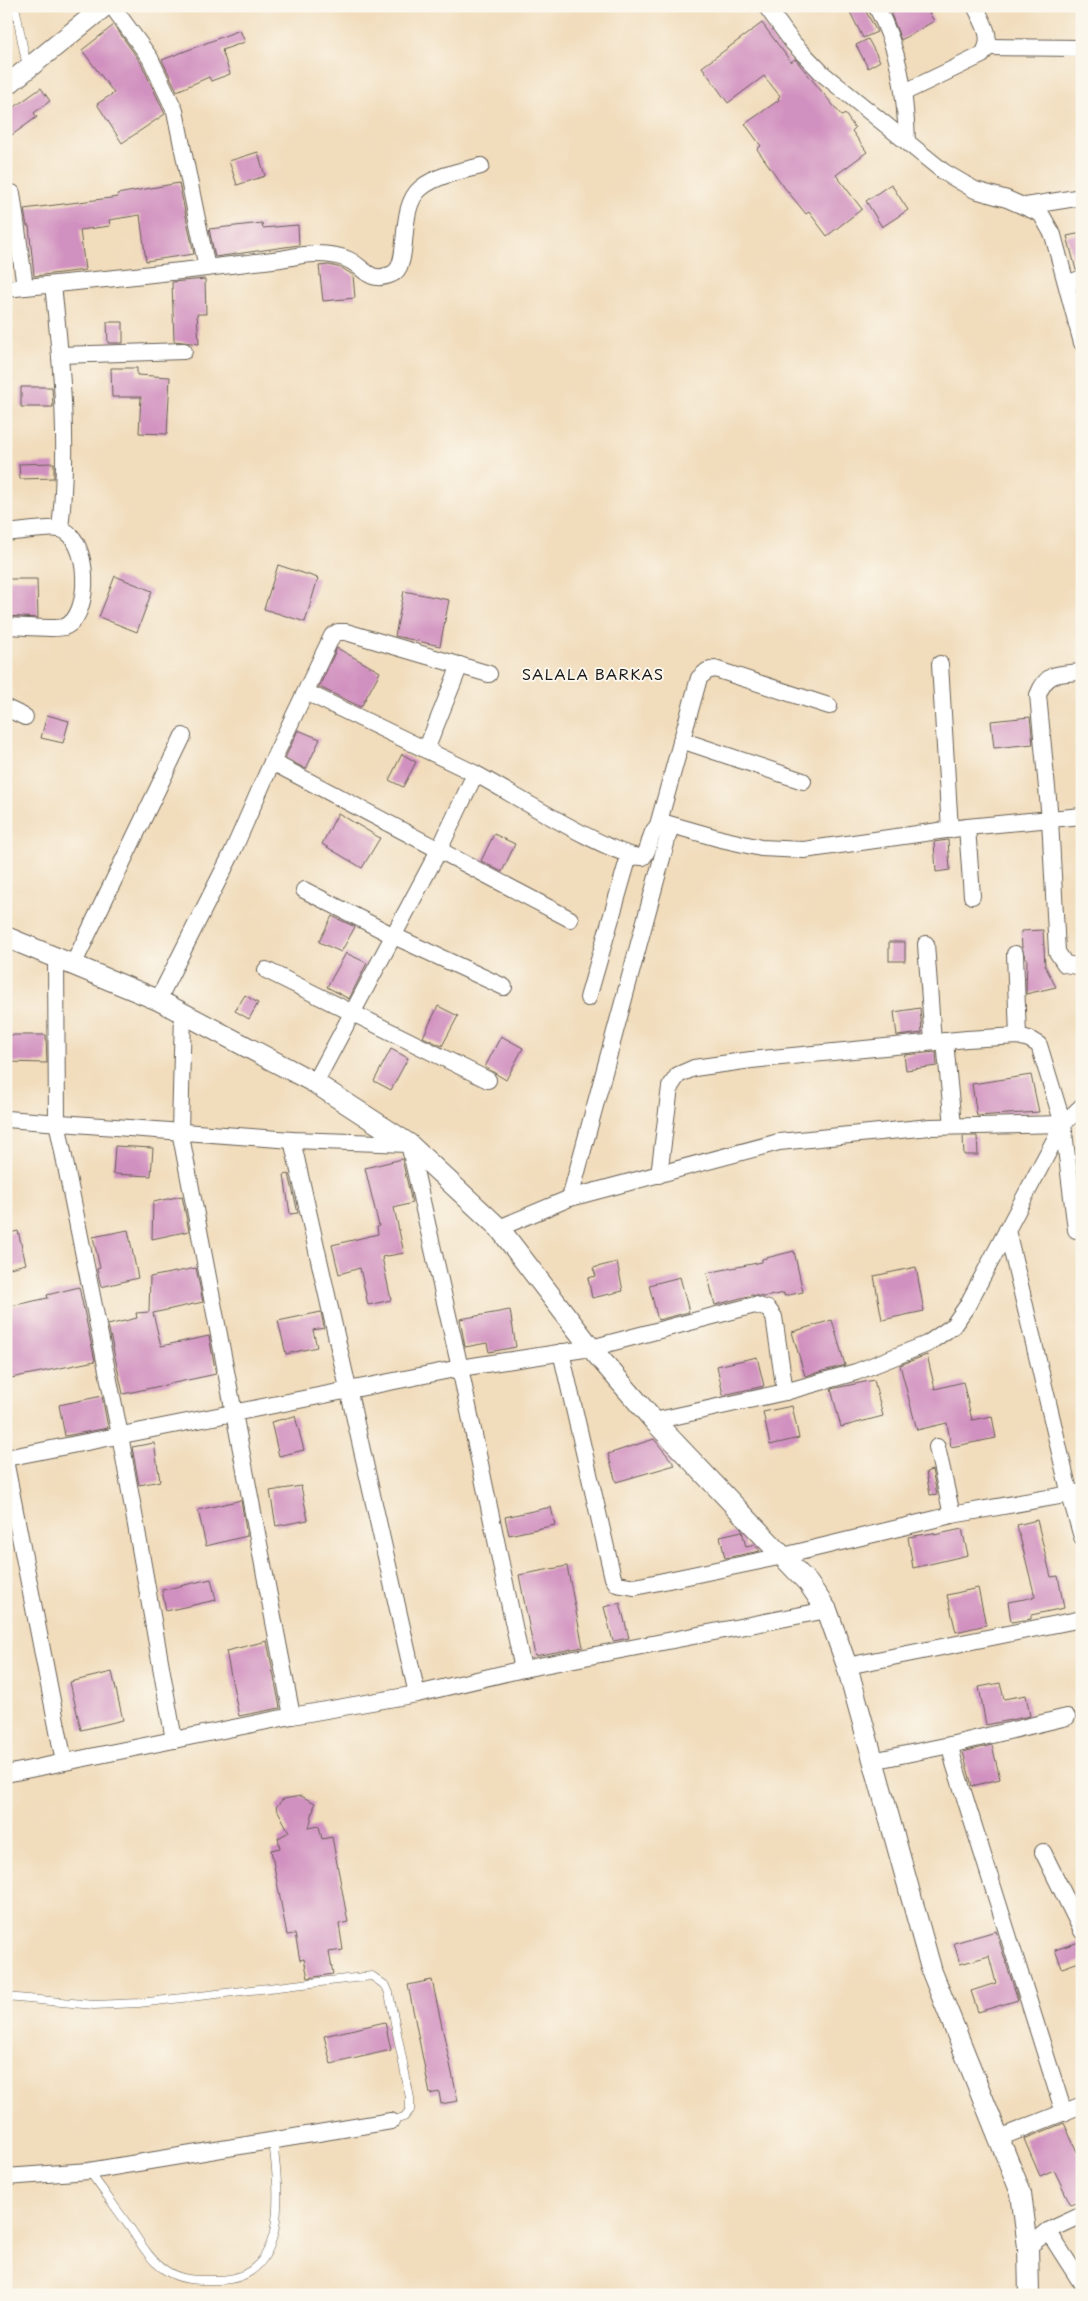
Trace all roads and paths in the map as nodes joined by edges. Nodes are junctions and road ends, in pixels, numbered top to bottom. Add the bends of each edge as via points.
1 (15, 6) edge
2 (105, 6) edge
3 (112, 6) edge
4 (766, 6) edge
5 (876, 6) edge
6 (975, 6) edge
7 (988, 47) junction
8 (1082, 48) edge
9 (27, 68) junction
10 (6, 86) edge
11 (905, 92) junction
12 (907, 141) junction
13 (481, 166) dead end
14 (12, 193) dead end
15 (1082, 197) edge
16 (1026, 206) junction
17 (207, 268) junction
18 (1074, 281) edge
19 (53, 285) junction
20 (25, 287) junction
21 (6, 288) edge
22 (1082, 343) edge
23 (184, 351) dead end
24 (60, 355) junction
25 (60, 530) junction
26 (6, 533) edge
27 (6, 626) edge
28 (940, 664) dead end
29 (460, 665) junction
30 (1082, 672) edge
31 (489, 674) dead end
32 (306, 692) junction
33 (829, 706) dead end
34 (6, 708) edge
35 (25, 717) dead end
36 (183, 736) dead end
37 (681, 740) junction
38 (426, 750) junction
39 (272, 762) junction
40 (475, 774) junction
41 (803, 781) dead end
42 (1082, 816) edge
43 (1050, 819) junction
44 (665, 825) junction
45 (967, 827) junction
46 (950, 830) junction
47 (439, 850) junction
48 (630, 856) junction
49 (304, 890) dead end
50 (972, 896) dead end
51 (570, 919) dead end
52 (394, 936) junction
53 (6, 937) edge
54 (926, 944) dead end
55 (1015, 954) dead end
56 (65, 961) junction
57 (1082, 968) edge
58 (266, 970) dead end
59 (504, 987) dead end
60 (588, 998) dead end
61 (158, 1000) junction
62 (183, 1013) junction
63 (354, 1013) junction
64 (1018, 1036) junction
65 (939, 1042) junction
66 (488, 1080) dead end
67 (316, 1083) junction
68 (1082, 1106) edge
69 (6, 1118) edge
70 (57, 1122) junction
71 (1063, 1124) junction
72 (953, 1126) junction
73 (180, 1131) junction
74 (292, 1140) junction
75 (409, 1144) junction
76 (659, 1175) junction
77 (570, 1198) junction
78 (498, 1228) junction
79 (1007, 1230) junction
80 (1076, 1230) dead end
81 (591, 1348) junction
82 (560, 1352) junction
83 (460, 1368) junction
84 (348, 1390) junction
85 (785, 1392) junction
86 (233, 1413) junction
87 (654, 1422) junction
88 (120, 1436) junction
89 (937, 1447) dead end
90 (6, 1458) edge
91 (6, 1465) edge
92 (1076, 1493) edge
93 (952, 1515) junction
94 (1082, 1537) edge
95 (783, 1556) junction
96 (827, 1610) junction
97 (1082, 1619) edge
98 (847, 1666) junction
99 (523, 1668) junction
100 (417, 1694) junction
101 (292, 1716) junction
102 (1067, 1717) dead end
103 (174, 1740) junction
104 (950, 1745) junction
105 (872, 1761) junction
106 (64, 1762) junction
107 (6, 1774) edge
108 (1042, 1852) dead end
109 (1082, 1932) edge
110 (6, 1997) edge
111 (1082, 2105) edge
112 (1064, 2112) junction
113 (391, 2120) joint
114 (998, 2138) junction
115 (273, 2141) junction
116 (89, 2171) junction
117 (6, 2177) edge
118 (1082, 2215) edge
119 (1048, 2231) junction
120 (1028, 2247) junction
121 (1082, 2284) edge
122 (1029, 2295) edge

1 - 9 lane
2 - 9 street
3 - 17 street via 150,58 175,111
4 - 12 street via 793,43 823,74
5 - 11 street via 888,31
6 - 7 street via 989,36
7 - 8 street
7 - 11 street via 982,55
9 - 10 street
11 - 12 street
12 - 16 street via 944,172 975,190
13 - 17 street via 420,188 404,224 399,268 385,277 366,274 342,257 315,254
14 - 20 street
15 - 16 street
16 - 18 street via 1041,214
17 - 19 street
18 - 22 street
19 - 20 street
19 - 24 street
20 - 21 street
23 - 24 street
24 - 25 street via 65,483
25 - 26 street
25 - 27 street via 77,542 80,552 82,604 76,618 63,627
28 - 46 street
29 - 31 street
29 - 32 street via 338,632 332,636
29 - 38 street
30 - 43 street via 1054,675 1042,683 1038,695
32 - 38 street
32 - 39 street
33 - 37 street via 715,669 699,678
34 - 35 street
36 - 56 street
37 - 41 street
37 - 44 street
38 - 40 street
39 - 47 street
39 - 61 street via 232,853
40 - 47 street
40 - 48 street via 596,841
42 - 43 street
43 - 45 street
43 - 57 street via 1057,952 1065,964
44 - 46 street via 761,848 804,850
44 - 48 street via 653,829 643,857
44 - 77 street
45 - 46 street
45 - 50 street
47 - 51 street
47 - 52 street
48 - 60 street
49 - 52 street
52 - 59 street
52 - 63 street
53 - 56 street
54 - 65 street
55 - 64 street
56 - 61 street
56 - 70 street
58 - 63 street
61 - 62 street
62 - 67 street
62 - 73 street
63 - 66 street
63 - 67 street
64 - 65 street
64 - 71 street via 1039,1045
65 - 72 street
65 - 76 street via 751,1060 694,1068 678,1075 670,1087
67 - 75 street
68 - 71 street
69 - 70 street
70 - 73 street
70 - 88 street
71 - 72 street
71 - 79 street
71 - 80 street
72 - 76 street via 779,1142
73 - 74 street
73 - 86 street
74 - 75 street
74 - 84 street
75 - 78 street
75 - 83 street
76 - 77 street
77 - 78 street
78 - 81 street
79 - 85 street via 954,1326 927,1344 856,1372
79 - 92 street
81 - 82 street
81 - 85 street via 755,1305 762,1306 774,1317
81 - 87 street
82 - 83 street
82 - 95 street via 617,1584 635,1587
83 - 84 street
83 - 99 street
84 - 86 street
84 - 100 street
85 - 87 street
86 - 88 street
86 - 101 street
87 - 95 street
88 - 90 street
88 - 103 street
89 - 93 street
91 - 106 street
92 - 93 street
92 - 94 street
93 - 95 street
95 - 96 street via 808,1582
96 - 98 street
96 - 99 street
97 - 98 street
98 - 105 street
99 - 100 street
100 - 101 street
101 - 103 street
102 - 104 street
103 - 106 street
104 - 105 street
104 - 112 street
105 - 114 street via 932,1972
106 - 107 street
108 - 109 street
110 - 113 lane via 94,2005 139,2003 372,1976 386,1986 389,1993 410,2098 410,2110 404,2117
111 - 112 street
112 - 114 street
113 - 115 street
114 - 120 street via 1021,2193
115 - 116 street
115 - 116 lane via 278,2178 277,2227 262,2262 245,2276 229,2279 188,2280 166,2270 150,2257
116 - 117 street
118 - 119 street
119 - 120 street
119 - 121 street
120 - 122 street

